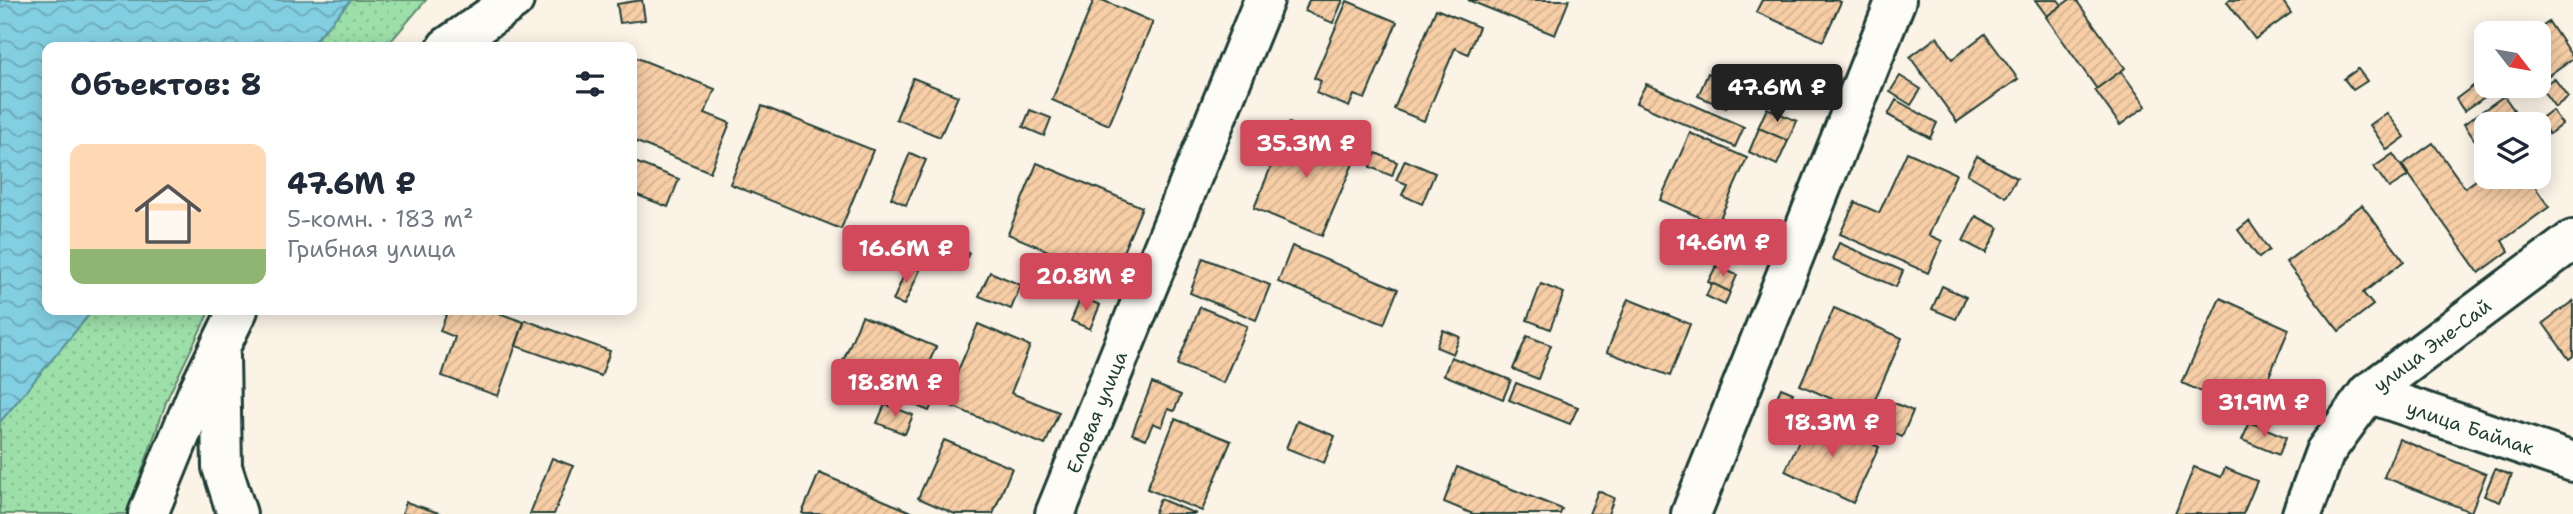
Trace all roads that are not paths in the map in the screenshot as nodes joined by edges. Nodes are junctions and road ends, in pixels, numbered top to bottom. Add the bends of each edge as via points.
1 (514, 0) edge
2 (1264, 0) edge
3 (1896, 0) edge
4 (454, 42) edge
5 (2573, 240) edge
6 (236, 315) edge
7 (220, 347) junction
8 (2368, 393) junction
9 (2573, 462) edge
10 (148, 514) edge
11 (237, 514) edge
12 (1055, 514) edge
13 (1691, 514) edge
14 (2302, 514) edge

1 - 4 street
2 - 12 street, Еловая улица
3 - 13 street
5 - 8 street, улица Эне-Сай
6 - 7 street
7 - 10 street
7 - 11 street via 222,467
8 - 9 street, улица Байлак
8 - 14 street, улица Эне-Сай via 2325,452

